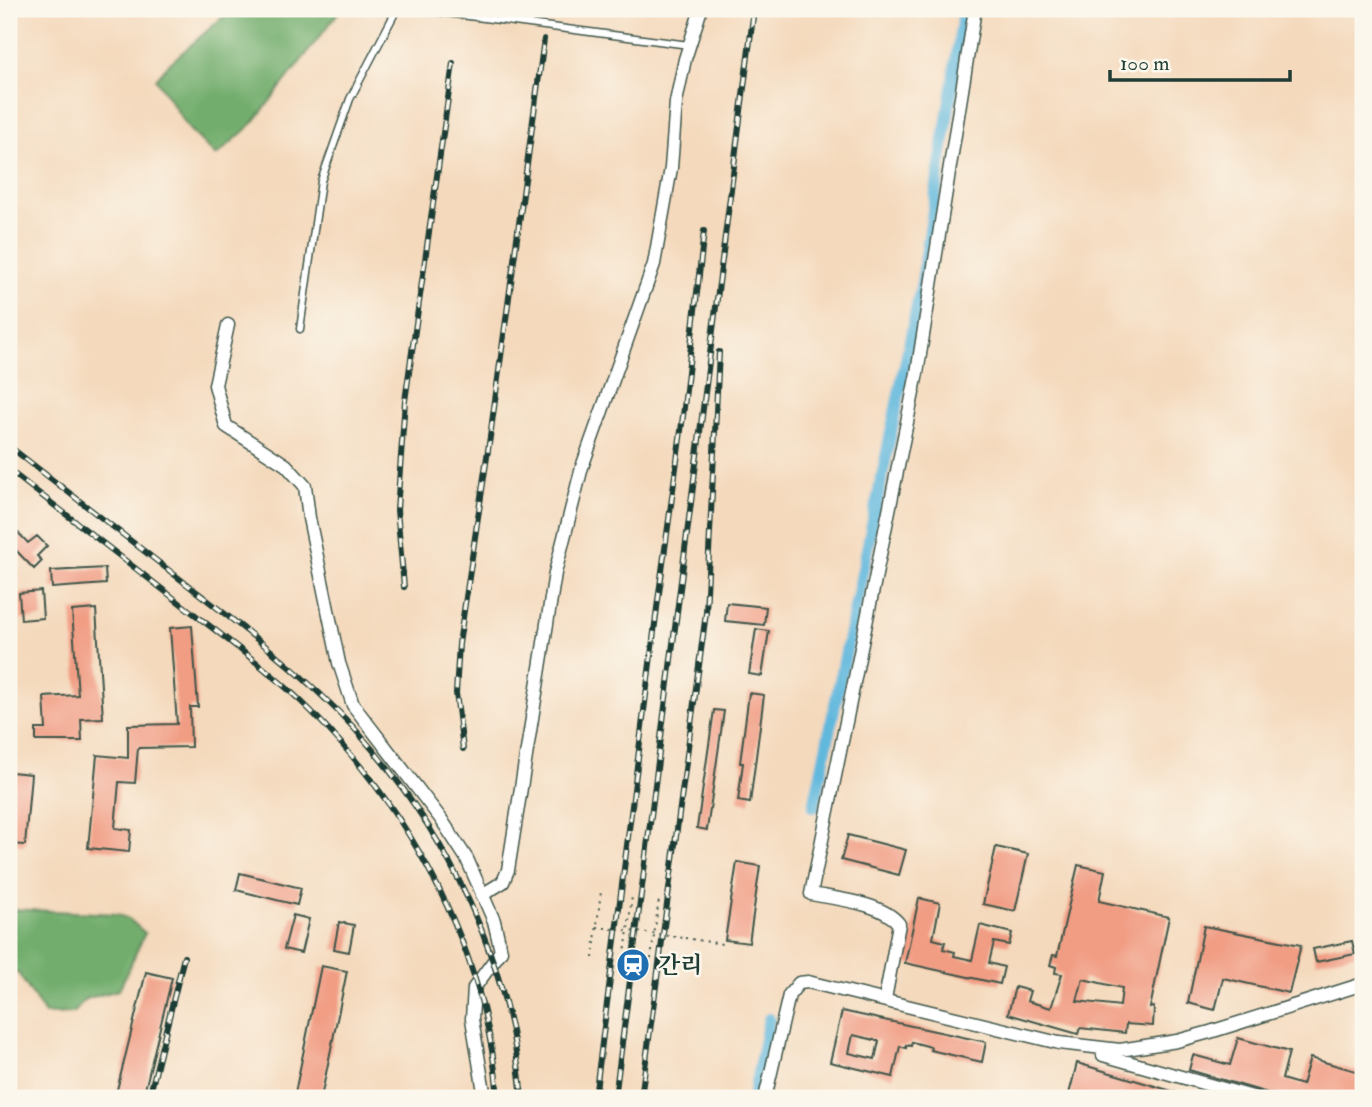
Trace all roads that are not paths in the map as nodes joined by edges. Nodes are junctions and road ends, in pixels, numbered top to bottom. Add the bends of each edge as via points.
1 (397, 9) edge
2 (415, 9) edge
3 (488, 9) edge
4 (701, 9) edge
5 (975, 9) edge
6 (491, 19) junction
7 (690, 45) junction
8 (228, 326) dead end
9 (300, 329) dead end
10 (482, 895) junction
11 (1363, 984) edge
12 (885, 999) junction
13 (1059, 1043) junction
14 (485, 1098) edge
15 (765, 1098) edge
16 (1256, 1098) edge

1 - 9 lane via 351,99 321,181
2 - 6 lane
3 - 6 lane
4 - 7 street
5 - 12 street via 917,373 811,894 882,910 899,924
6 - 7 lane
7 - 10 street via 676,102 671,168 654,264 582,467 555,573 508,870 503,882
8 - 10 street via 215,385 226,426 286,464 305,486 339,663 353,705 441,819 467,859
10 - 14 street via 501,951 474,988 472,1019
11 - 13 street via 1177,1041 1120,1051
12 - 13 street
12 - 15 street via 808,982 794,987
13 - 16 street

